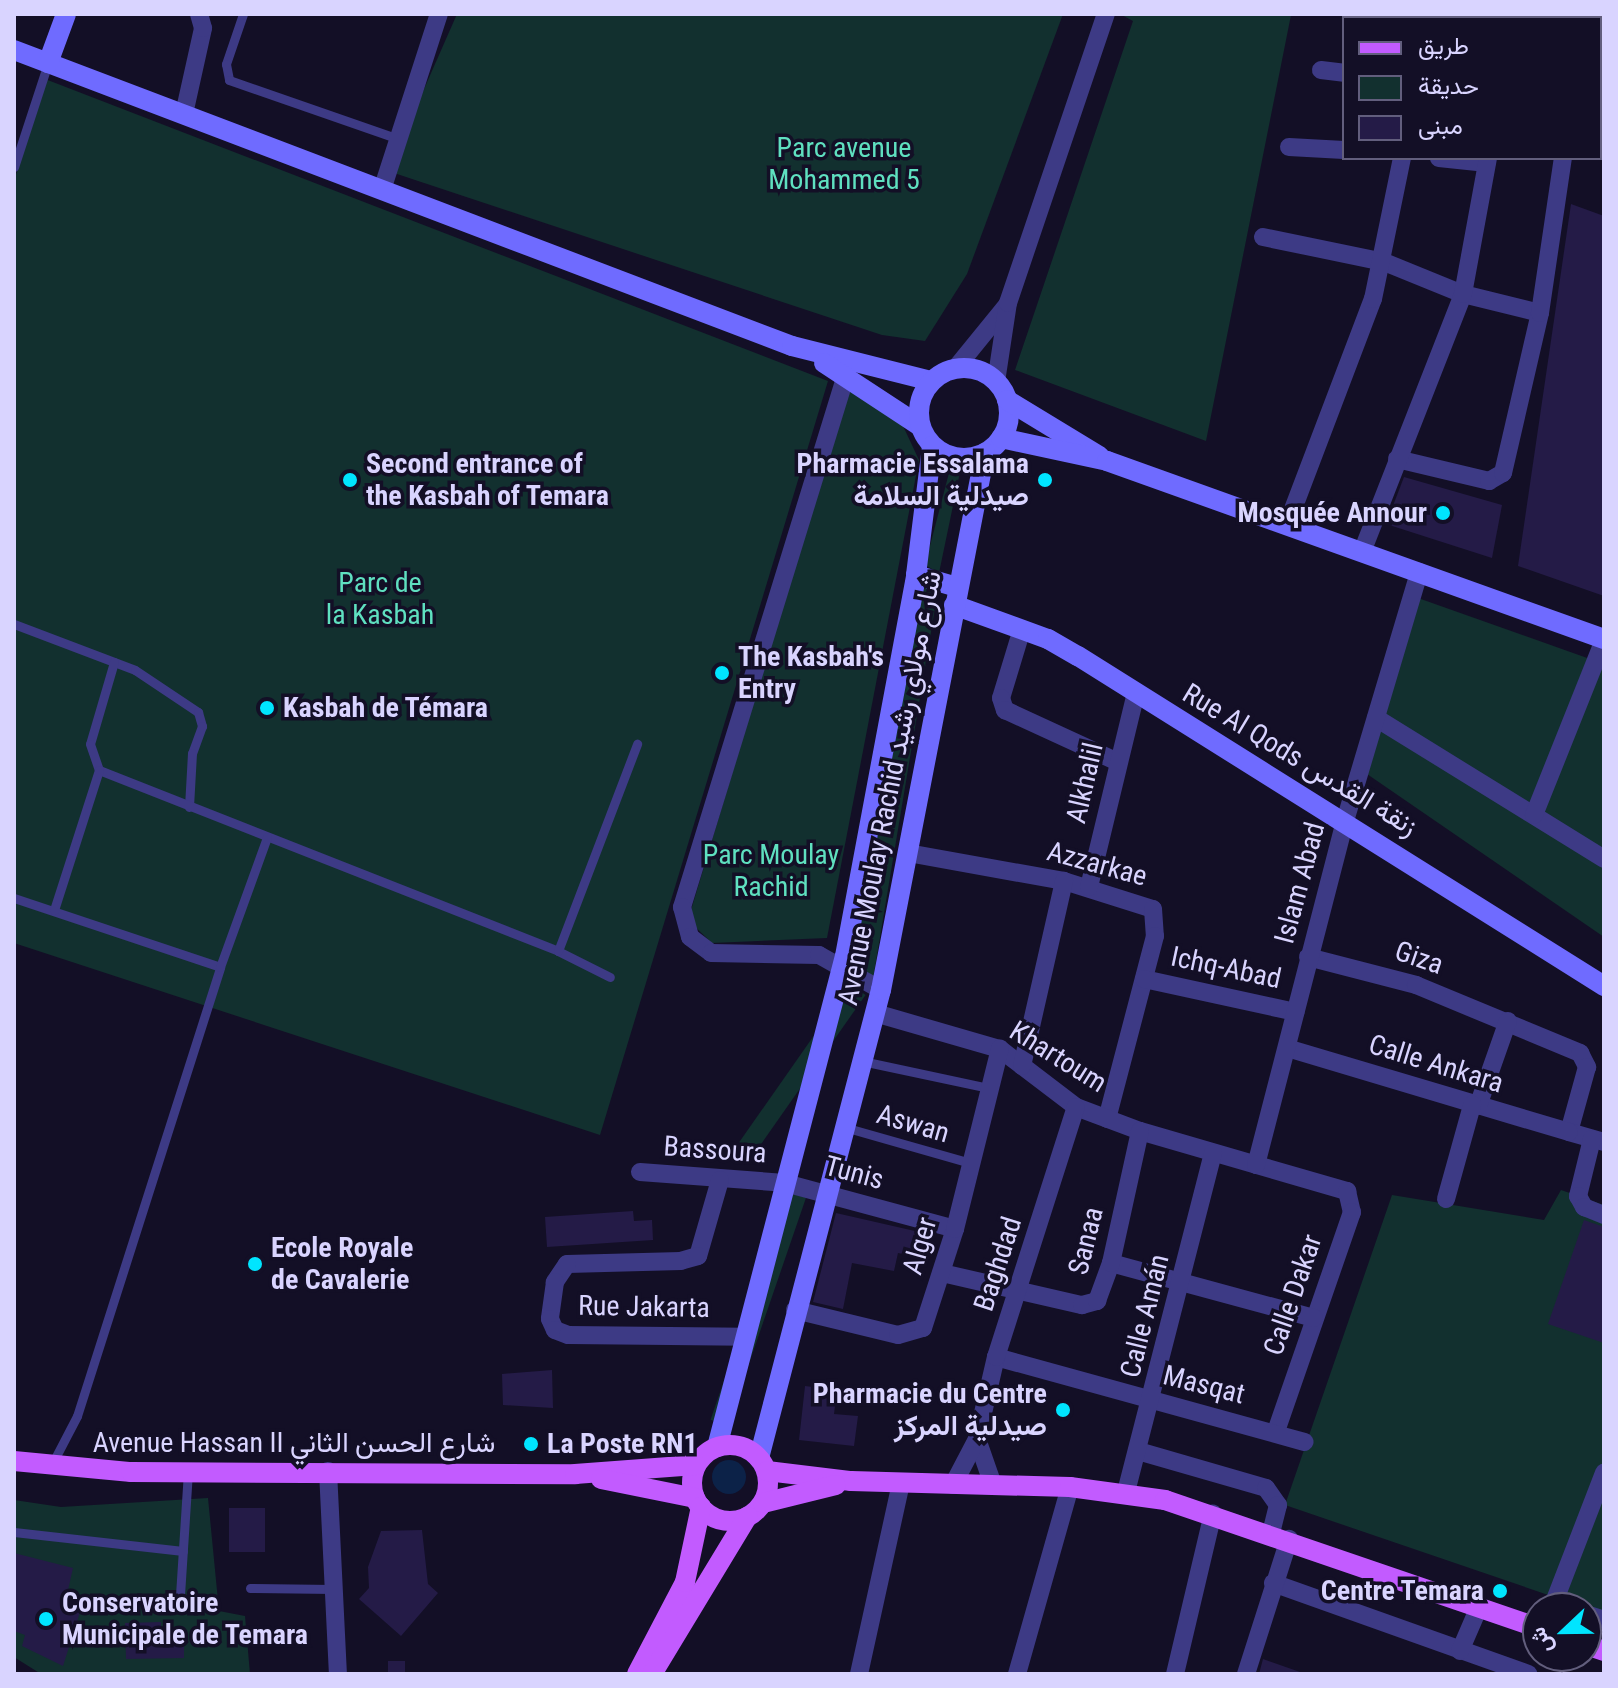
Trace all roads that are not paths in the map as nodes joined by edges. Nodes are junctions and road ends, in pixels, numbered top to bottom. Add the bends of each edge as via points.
1 (66, 14) edge
2 (199, 14) edge
3 (243, 14) edge
4 (439, 14) edge
5 (1106, 14) edge
6 (14, 50) edge
7 (48, 63) junction
8 (1321, 70) dead end
9 (1342, 73) edge
10 (184, 114) junction
11 (398, 139) junction
12 (1289, 147) dead end
13 (1342, 150) edge
14 (1402, 160) edge
15 (1563, 160) edge
16 (1488, 161) edge
17 (14, 167) edge
18 (382, 190) junction
19 (1263, 237) dead end
20 (1384, 262) junction
21 (1463, 294) junction
22 (1008, 303) junction
23 (1540, 313) junction
24 (792, 346) junction
25 (955, 369) junction
26 (846, 375) junction
27 (931, 381) junction
28 (1002, 391) junction
29 (920, 426) junction
30 (1001, 438) junction
31 (932, 446) junction
32 (985, 453) junction
33 (1397, 459) junction
34 (1107, 461) junction
35 (1287, 525) junction
36 (1362, 552) junction
37 (1419, 572) junction
38 (916, 575) junction
39 (956, 596) junction
40 (14, 624) edge
41 (1022, 629) junction
42 (1604, 639) edge
43 (114, 662) junction
44 (1136, 692) junction
45 (1376, 718) junction
46 (637, 744) dead end
47 (1118, 762) junction
48 (99, 770) junction
49 (189, 807) junction
50 (1534, 815) junction
51 (1345, 821) junction
52 (267, 837) junction
53 (908, 853) junction
54 (1604, 859) edge
55 (1064, 881) junction
56 (1089, 887) junction
57 (14, 898) edge
58 (54, 910) junction
59 (558, 951) junction
60 (1308, 957) junction
61 (843, 966) junction
62 (220, 967) junction
63 (610, 977) dead end
64 (1144, 979) junction
65 (1604, 986) edge
66 (881, 990) junction
67 (1295, 1012) junction
68 (875, 1013) junction
69 (1508, 1021) junction
70 (1287, 1048) junction
71 (1000, 1049) junction
72 (862, 1061) junction
73 (1022, 1066) junction
74 (989, 1088) junction
75 (1475, 1106) junction
76 (1076, 1107) junction
77 (1107, 1119) junction
78 (844, 1127) junction
79 (1140, 1131) junction
80 (1569, 1132) junction
81 (1598, 1141) edge
82 (1213, 1153) junction
83 (970, 1163) junction
84 (1256, 1165) junction
85 (640, 1172) dead end
86 (720, 1180) junction
87 (785, 1183) junction
88 (1335, 1185) joint
89 (826, 1195) junction
90 (1446, 1199) dead end
91 (1604, 1215) edge
92 (955, 1229) junction
93 (1111, 1263) junction
94 (942, 1273) junction
95 (1181, 1284) junction
96 (1020, 1289) junction
97 (795, 1310) junction
98 (1314, 1318) junction
99 (745, 1337) junction
100 (996, 1357) junction
101 (1152, 1401) junction
102 (1276, 1432) junction
103 (977, 1439) junction
104 (1305, 1442) dead end
105 (717, 1447) junction
106 (1138, 1451) junction
107 (14, 1461) edge
108 (696, 1465) junction
109 (763, 1465) junction
110 (51, 1467) junction
111 (188, 1471) junction
112 (328, 1471) junction
113 (1604, 1473) edge
114 (575, 1474) junction
115 (851, 1481) junction
116 (901, 1483) junction
117 (953, 1485) junction
118 (993, 1485) junction
119 (1070, 1487) junction
120 (1126, 1492) junction
121 (698, 1503) junction
122 (755, 1510) junction
123 (1213, 1513) junction
124 (14, 1532) edge
125 (1280, 1536) junction
126 (183, 1551) junction
127 (1273, 1583) junction
128 (250, 1588) dead end
129 (334, 1589) junction
130 (1560, 1592) edge
131 (180, 1595) dead end
132 (1479, 1607) junction
133 (1522, 1620) edge
134 (1460, 1651) junction
135 (338, 1674) edge
136 (637, 1674) edge
137 (652, 1674) edge
138 (859, 1674) edge
139 (1017, 1674) edge
140 (1175, 1674) edge
141 (1246, 1674) edge
142 (1528, 1674) edge

1 - 7 main road
2 - 10 street via 203,28
3 - 11 lane via 226,64 229,80
4 - 11 street
5 - 22 street
6 - 7 main road
7 - 10 main road
7 - 17 lane
8 - 9 street
10 - 18 main road
11 - 18 street
12 - 13 street
14 - 20 street
15 - 23 street
16 - 21 street
18 - 24 main road
19 - 20 street
20 - 21 street
20 - 35 street
21 - 23 street
21 - 33 street
22 - 25 street
22 - 28 street
23 - 33 street via 1499,477 1489,481
24 - 26 main road
24 - 27 main road
25 - 27 main road
25 - 28 main road via 984,373
26 - 29 main road
26 - 61 street via 682,907 690,937 711,953 819,955
27 - 29 main road via 919,404
28 - 30 main road
28 - 34 main road
29 - 31 main road
30 - 32 main road
30 - 34 main road
31 - 32 main road via 951,457
31 - 38 main road, Avenue Moulay Rachid شارع مولاي رشيد
32 - 39 main road, Avenue Moulay Rachid شارع مولاي رشيد
33 - 36 street
34 - 35 main road
35 - 36 main road
36 - 37 main road
37 - 42 main road
37 - 45 street, Islam Abad
38 - 39 main road, Rue Al Qods زنقة القدس
38 - 61 main road, Avenue Moulay Rachid شارع مولاي رشيد
39 - 41 main road, Rue Al Qods زنقة القدس
39 - 53 main road, Avenue Moulay Rachid شارع مولاي رشيد
40 - 43 lane
41 - 44 main road, Rue Al Qods زنقة القدس
41 - 47 street via 1001,698 1005,710
42 - 50 street
43 - 48 lane via 90,744
43 - 49 lane via 135,670 202,718 192,753
44 - 47 street, Alkhalil
44 - 51 main road, Rue Al Qods زنقة القدس
45 - 50 street
45 - 51 street, Islam Abad
46 - 59 lane
47 - 56 street, Alkhalil
48 - 49 lane
48 - 58 lane
49 - 52 lane
50 - 54 street
51 - 60 street, Islam Abad
51 - 65 main road, Rue Al Qods زنقة القدس
52 - 59 lane
52 - 62 lane
53 - 55 street, Azzarkae
53 - 66 main road, Avenue Moulay Rachid شارع مولاي رشيد
55 - 56 street, Azzarkae
55 - 73 street
56 - 64 street, Azzarkae via 1153,909 1157,922
57 - 58 lane
58 - 62 lane
59 - 63 lane
60 - 67 street, Islam Abad
60 - 69 street, Giza via 1383,974
61 - 66 street
61 - 87 main road, Avenue Moulay Rachid شارع مولاي رشيد
62 - 110 lane via 77,1416
64 - 67 street, Ichq-Abad
64 - 77 street, Azzarkae
66 - 68 main road, Avenue Moulay Rachid شارع مولاي رشيد
67 - 70 street, Islam Abad
68 - 71 street, Khartoum
68 - 72 main road, Avenue Moulay Rachid شارع مولاي رشيد
69 - 75 street
69 - 80 street, Giza via 1585,1057 1587,1067
70 - 75 street, Calle Ankara
70 - 84 street, Islam Abad
71 - 73 street, Khartoum
71 - 74 street, Alger
72 - 74 lane
72 - 78 main road, Avenue Moulay Rachid شارع مولاي رشيد
73 - 76 street, Khartoum
74 - 83 street, Alger
75 - 80 street, Calle Ankara
75 - 90 street
76 - 77 street, Khartoum
76 - 96 street, Baghdad
77 - 79 street, Khartoum
78 - 83 lane, Aswan
78 - 89 main road, Avenue Moulay Rachid شارع مولاي رشيد
79 - 82 street, Khartoum
79 - 93 street, Sanaa
80 - 81 street, Calle Ankara
81 - 91 street via 1578,1196 1584,1207
82 - 84 street, Khartoum
82 - 95 street, Calle Amán
83 - 92 street, Alger
84 - 88 street, Khartoum
85 - 86 street, Bassoura
86 - 87 street, Bassoura
86 - 99 street, Rue Jakarta via 698,1256 654,1263 567,1264 555,1282 550,1319 555,1330 568,1335
87 - 89 street, Tunis
87 - 99 main road, Avenue Moulay Rachid شارع مولاي رشيد
88 - 98 street, Calle Dakar via 1347,1191 1353,1205
89 - 92 street, Tunis
89 - 97 main road, Avenue Moulay Rachid شارع مولاي رشيد
92 - 94 street, Alger
93 - 95 street
93 - 96 street, Sanaa via 1103,1291 1092,1304
94 - 96 street, Sanaa
94 - 97 street, Alger via 928,1320 915,1333 898,1335
95 - 98 street
95 - 101 street, Calle Amán
96 - 100 street, Baghdad
97 - 109 main road, Avenue Moulay Rachid شارع مولاي رشيد
98 - 102 street, Calle Dakar
99 - 105 main road, Avenue Moulay Rachid شارع مولاي رشيد
100 - 101 street, Masqat
100 - 103 street, Baghdad
101 - 102 street, Masqat
101 - 106 street, Calle Amán
102 - 104 street, Masqat
103 - 117 street, Baghdad
103 - 118 street
105 - 108 main road
105 - 109 main road via 740,1446
106 - 120 street, Calle Amán
106 - 125 street via 1266,1488 1278,1505
107 - 110 main road, Avenue Hassan II شارع الحسن الثاني
108 - 114 main road, Avenue Hassan II شارع الحسن الثاني
108 - 121 main road
109 - 115 main road
109 - 122 main road
110 - 111 main road, Avenue Hassan II شارع الحسن الثاني
111 - 112 main road, Avenue Hassan II شارع الحسن الثاني
111 - 126 lane
112 - 114 main road, Avenue Hassan II شارع الحسن الثاني
112 - 129 street
113 - 130 street
114 - 121 main road, Avenue Hassan II شارع الحسن الثاني
115 - 116 main road
115 - 122 main road
116 - 117 main road
116 - 138 street
117 - 118 main road
118 - 119 main road
119 - 120 main road
119 - 139 street
120 - 123 main road
121 - 122 main road via 722,1520
121 - 136 main road via 685,1582
122 - 137 main road
123 - 125 main road
123 - 140 street
124 - 126 lane
125 - 127 street
125 - 132 main road
126 - 131 lane
127 - 134 street
127 - 141 street
128 - 129 lane
129 - 135 street
132 - 133 main road
132 - 134 street
134 - 142 street

